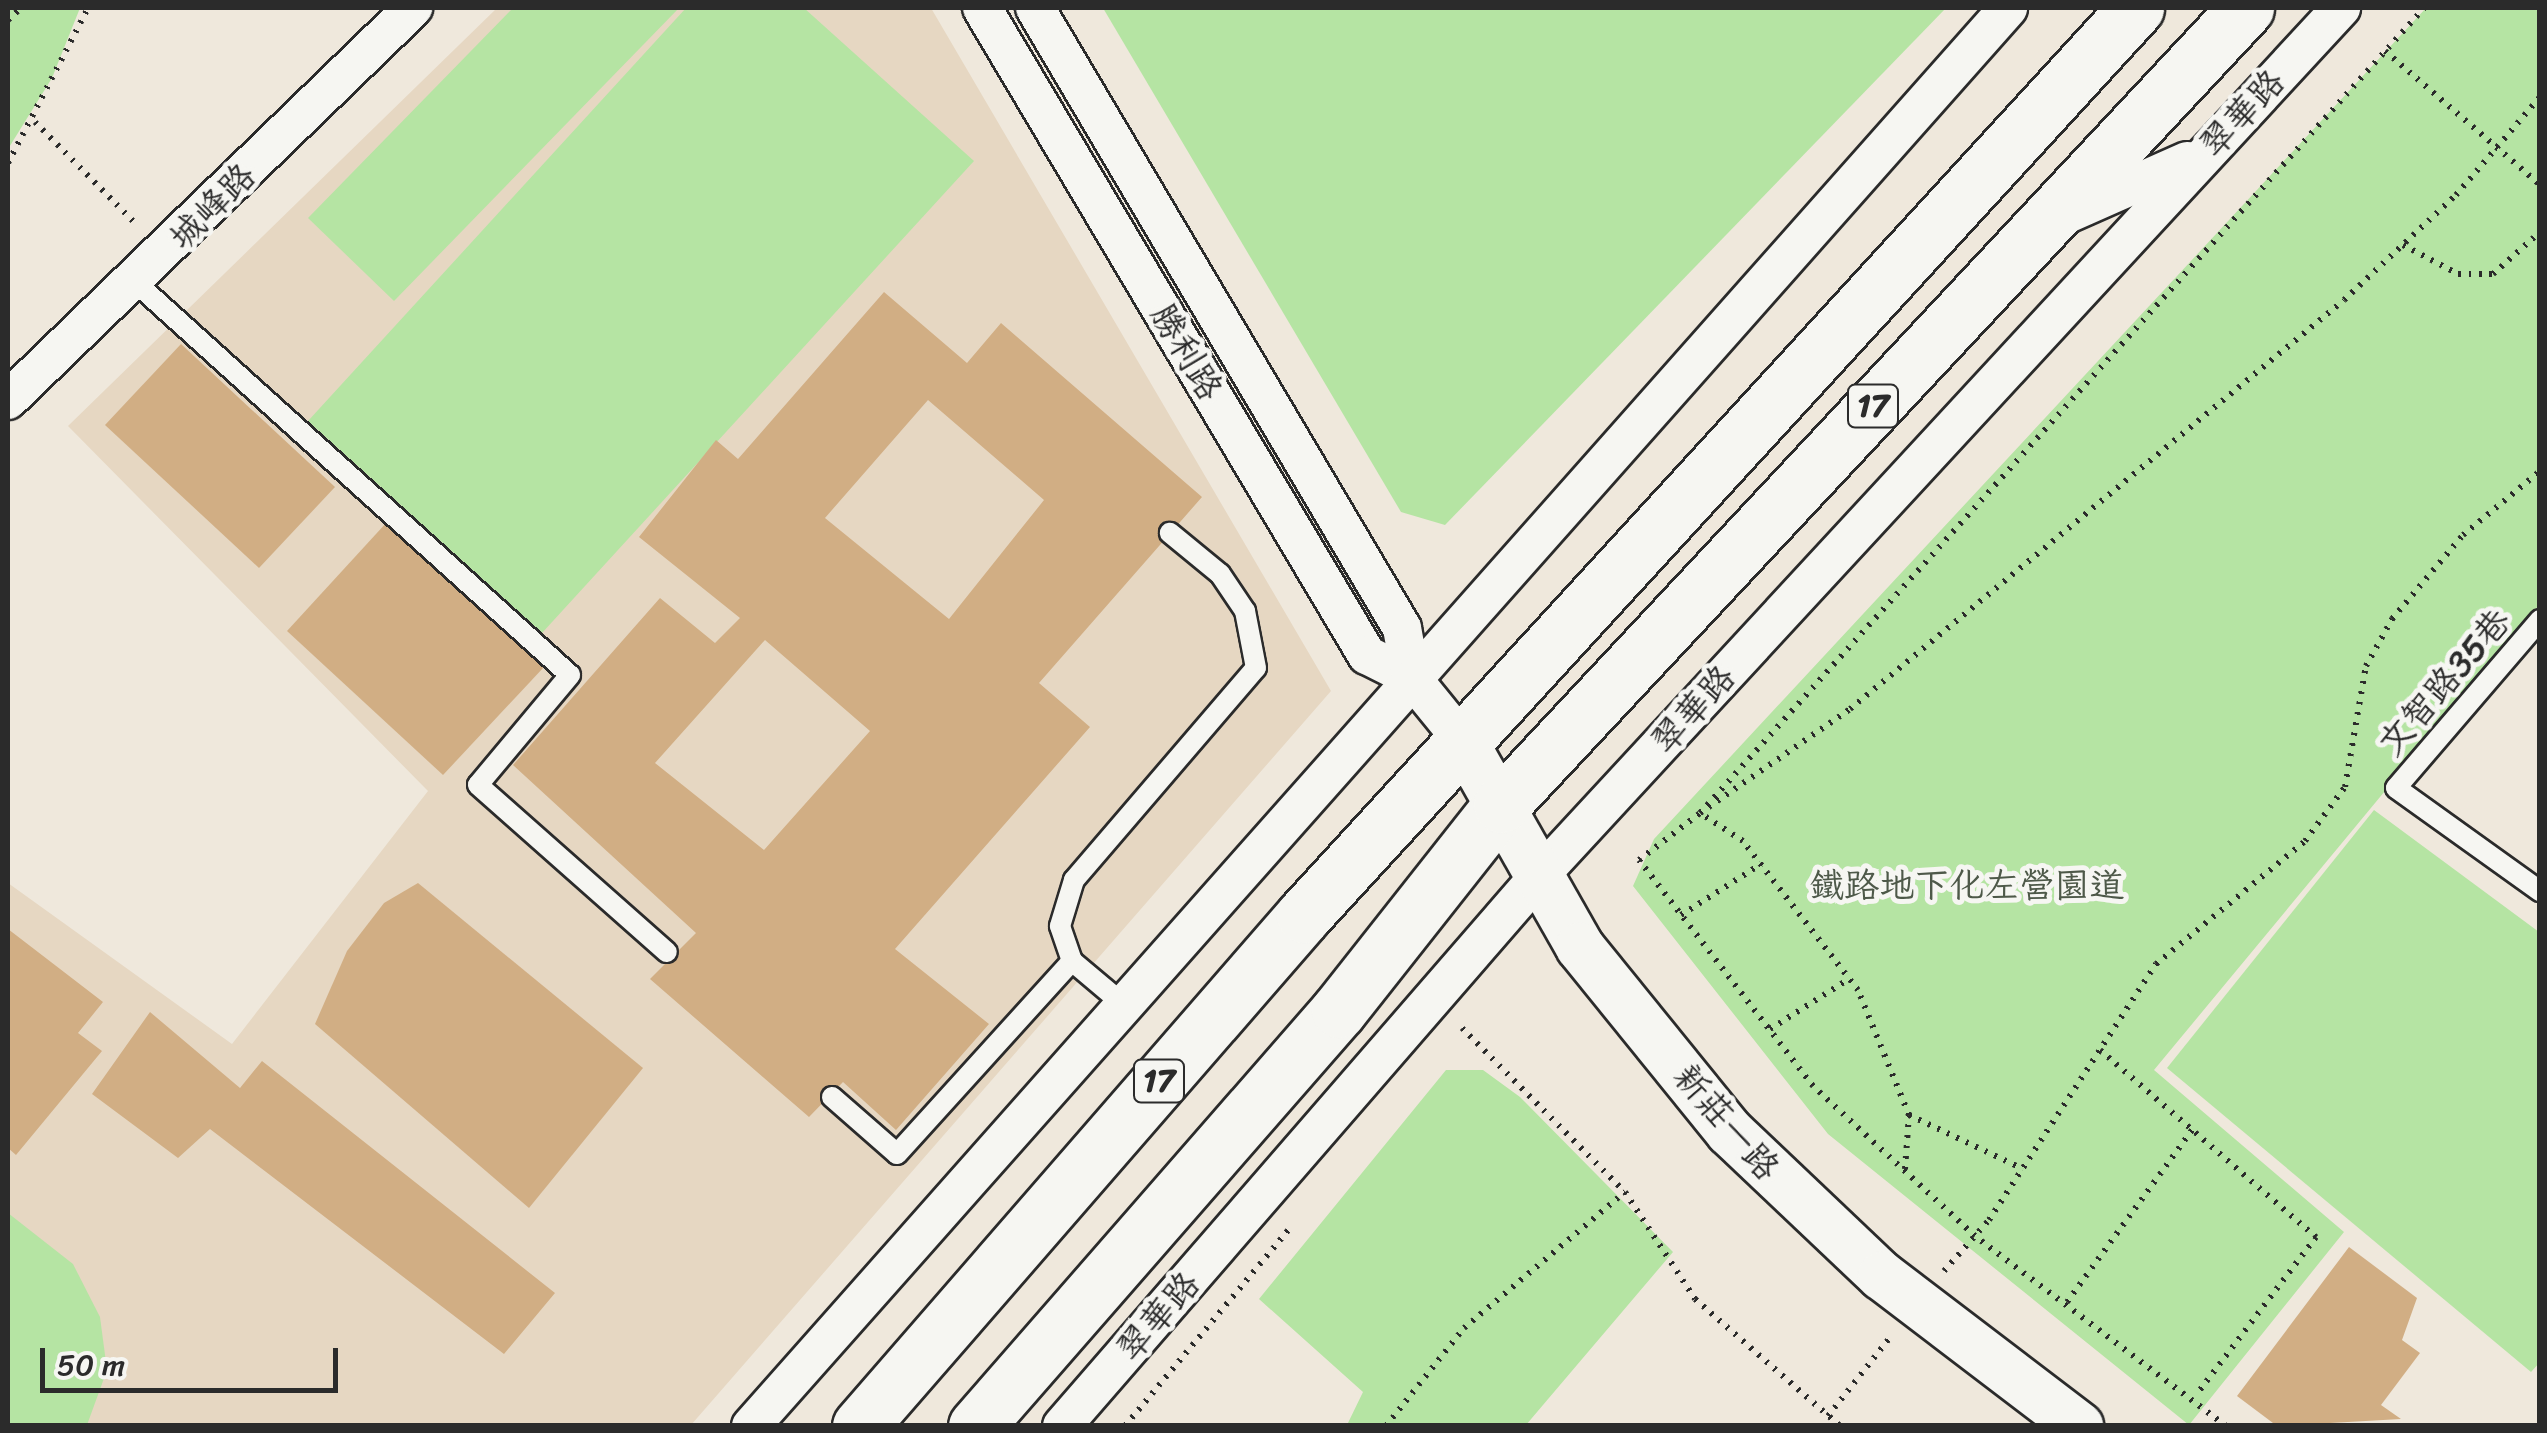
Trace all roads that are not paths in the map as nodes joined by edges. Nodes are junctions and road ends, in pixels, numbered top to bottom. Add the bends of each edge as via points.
1 (412, 8) edge
2 (982, 8) edge
3 (1035, 8) edge
4 (2008, 8) edge
5 (2136, 8) edge
6 (2246, 8) edge
7 (2341, 8) edge
8 (2145, 115) junction
9 (2203, 154) junction
10 (2122, 189) junction
11 (2043, 225) junction
12 (2101, 261) junction
13 (136, 282) junction
14 (8, 400) edge
15 (1170, 534) dead end
16 (2540, 620) edge
17 (1411, 677) junction
18 (1463, 742) junction
19 (1501, 805) junction
20 (1539, 876) junction
21 (2540, 890) edge
22 (667, 952) dead end
23 (1072, 962) junction
24 (1123, 1004) junction
25 (832, 1097) dead end
26 (751, 1426) edge
27 (860, 1426) edge
28 (976, 1426) edge
29 (1062, 1426) edge
30 (2079, 1426) edge

1 - 13 street, 城峰路
2 - 17 street, 勝利路 via 1367,655
3 - 17 street, 勝利路 via 1402,628
4 - 17 street
5 - 18 main road, 17
6 - 8 main road, 翠華路 / 17
7 - 9 street, 翠華路
8 - 10 street
8 - 11 main road, 翠華路 / 17
9 - 10 street
9 - 12 street, 翠華路
10 - 11 street
10 - 12 street
11 - 19 main road, 翠華路 / 17
12 - 20 street, 翠華路
13 - 14 street, 城峰路
13 - 22 lane via 570,676 478,785
15 - 23 lane via 1220,574 1245,611 1256,668 1074,880 1060,926
16 - 21 lane, 文智路35巷 via 2396,788
17 - 18 street, 勝利路
17 - 24 street
18 - 19 street, 新莊一路
18 - 27 main road, 17
19 - 20 street, 新莊一路
19 - 28 main road, 翠華路 / 17 via 1362,982
20 - 29 street, 翠華路
20 - 30 street, 新莊一路 via 1580,947 1801,1204
23 - 24 lane
23 - 25 lane via 897,1154
24 - 26 street

